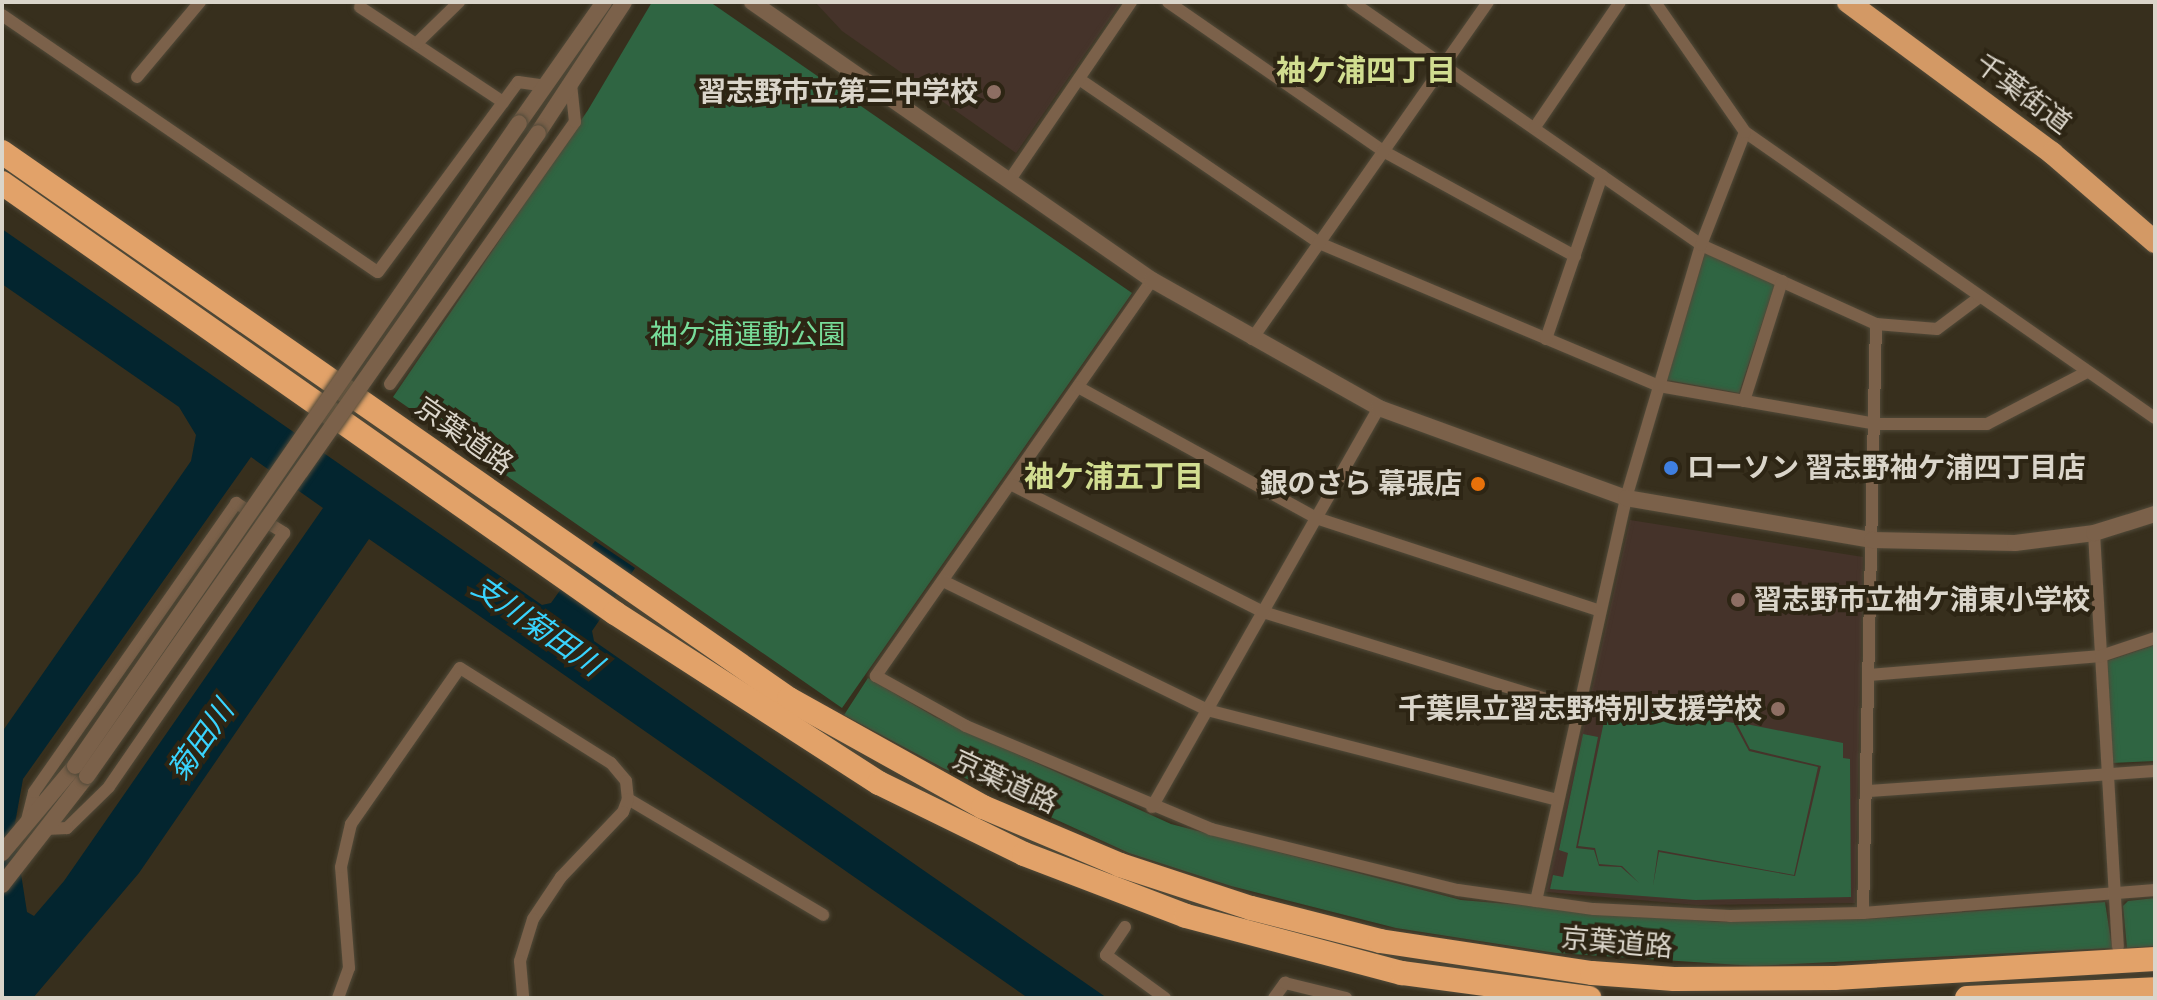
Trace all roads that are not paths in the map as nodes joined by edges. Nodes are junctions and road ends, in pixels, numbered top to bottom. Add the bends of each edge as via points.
1 (200, 2) edge
2 (459, 2) edge
3 (604, 2) edge
4 (624, 2) edge
5 (752, 2) edge
6 (1131, 2) edge
7 (1168, 2) edge
8 (1352, 2) edge
9 (1488, 2) edge
10 (1620, 2) edge
11 (1655, 2) edge
12 (1848, 2) edge
13 (360, 7) dead end
14 (2, 15) edge
15 (417, 43) junction
16 (1445, 64) junction
17 (137, 77) dead end
18 (1079, 79) junction
19 (571, 84) junction
20 (545, 86) junction
21 (503, 102) junction
22 (1535, 127) junction
23 (1745, 132) junction
24 (1383, 151) junction
25 (2, 152) edge
26 (1602, 175) junction
27 (1009, 181) junction
28 (2, 183) edge
29 (2155, 242) edge
30 (1319, 243) junction
31 (1701, 245) junction
32 (1575, 256) junction
33 (1152, 280) junction
34 (1782, 281) junction
35 (1977, 299) junction
36 (1876, 324) junction
37 (1252, 339) junction
38 (1546, 339) junction
39 (2087, 372) junction
40 (390, 384) dead end
41 (1659, 386) junction
42 (1078, 387) junction
43 (1744, 401) junction
44 (1379, 408) junction
45 (2155, 418) edge
46 (1876, 424) junction
47 (1010, 484) junction
48 (1626, 498) junction
49 (2155, 514) edge
50 (1316, 518) junction
51 (2094, 533) junction
52 (1872, 540) junction
53 (943, 581) junction
54 (1600, 611) junction
55 (1263, 612) junction
56 (2155, 638) edge
57 (2101, 656) junction
58 (1869, 675) junction
59 (1579, 709) junction
60 (1207, 710) junction
61 (81, 771) junction
62 (2155, 771) edge
63 (2107, 775) junction
64 (1868, 791) junction
65 (628, 799) junction
66 (1558, 800) junction
67 (1152, 807) junction
68 (27, 823) junction
69 (46, 829) junction
70 (2, 853) edge
71 (2, 885) edge
72 (2155, 890) edge
73 (2115, 893) junction
74 (1536, 901) junction
75 (1863, 913) junction
76 (823, 915) dead end
77 (1125, 927) dead end
78 (2118, 946) dead end
79 (2155, 959) edge
80 (2155, 989) edge
81 (338, 998) edge
82 (523, 998) edge
83 (1165, 998) edge
84 (1274, 998) edge
85 (1346, 998) edge
86 (1589, 998) edge
87 (1967, 998) edge

1 - 17 street
2 - 15 street
3 - 20 street
4 - 19 street
5 - 27 street
6 - 18 street
7 - 24 street
8 - 16 street
9 - 16 street
10 - 22 street
11 - 23 street
12 - 29 highway, 千葉街道 via 2052,153
13 - 15 street
14 - 21 street via 378,272
15 - 21 street
16 - 22 street
16 - 24 street
18 - 27 street
18 - 30 street
19 - 40 street via 575,122
19 - 61 street, bridge
20 - 21 street via 518,82
20 - 61 street, bridge
22 - 26 street
23 - 31 street
23 - 35 street
24 - 30 street
24 - 32 street
25 - 79 highway, 京葉道路 via 825,722 983,807 1120,865 1329,928 1489,959 1674,979 1850,977
26 - 31 street
26 - 32 street
27 - 33 street
28 - 86 highway, 京葉道路 via 615,613 879,783 1102,887 1339,958 1463,983
30 - 37 street
30 - 38 street
31 - 34 street
31 - 41 street
32 - 38 street
33 - 37 street
33 - 42 street
34 - 36 street
34 - 43 street
35 - 36 street via 1937,329
35 - 39 street
36 - 46 street
37 - 44 street
38 - 41 street
39 - 45 street
39 - 46 street via 1987,424
41 - 43 street
41 - 48 street
42 - 47 street
42 - 50 street
43 - 46 street
44 - 48 street
44 - 50 street
46 - 52 street
47 - 53 street
47 - 55 street
48 - 52 street
48 - 54 street
49 - 51 street
50 - 54 street
50 - 55 street
51 - 52 street via 2015,543
51 - 57 street
52 - 58 street
53 - 60 street
53 - 67 street via 876,676 966,726
54 - 59 street
55 - 59 street
55 - 60 street
56 - 57 street
57 - 58 street
57 - 63 street
58 - 64 street
59 - 66 street
60 - 66 street
60 - 67 street
61 - 68 street
61 - 69 street
62 - 63 street
63 - 64 street
63 - 73 street
64 - 75 street
65 - 76 street
65 - 81 street via 626,781 611,763 460,668 351,824 341,867 349,968
65 - 82 street via 608,833 569,867 533,919 520,961
66 - 74 street
67 - 74 street via 1336,863
68 - 69 street via 34,792 236,503 284,533 109,787 67,828
68 - 70 street
69 - 71 street
72 - 73 street
73 - 75 street
73 - 78 street
74 - 75 street via 1673,914
77 - 83 street via 1106,955
80 - 87 highway
84 - 85 street via 1285,983

